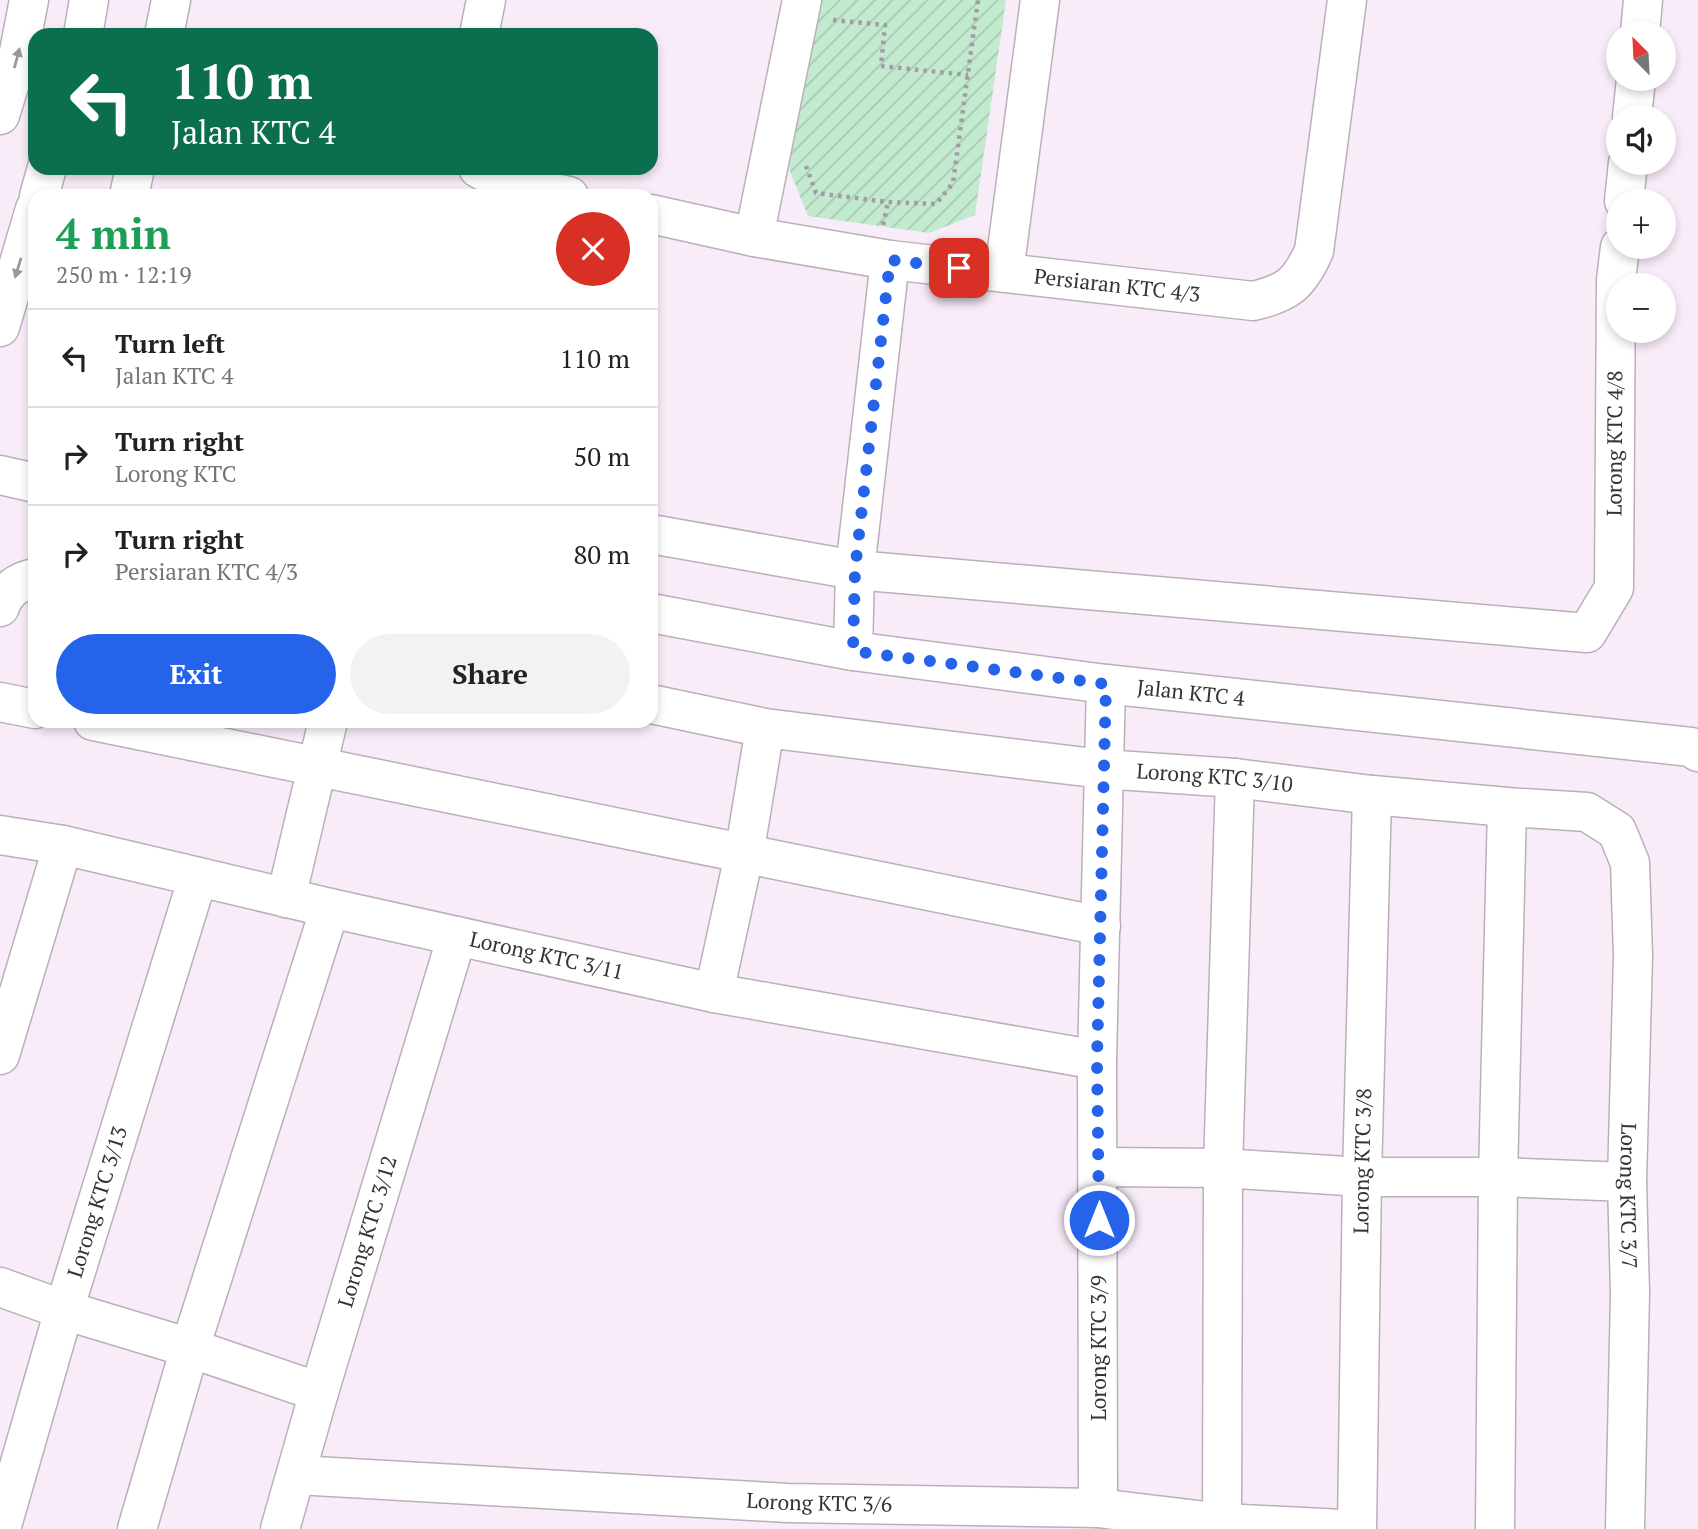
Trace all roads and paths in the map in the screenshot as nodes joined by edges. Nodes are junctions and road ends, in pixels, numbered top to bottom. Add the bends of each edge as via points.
1 (29, 0) edge
2 (89, 0) edge
3 (171, 0) edge
4 (486, 0) edge
5 (978, 0) edge
6 (1040, 0) edge
7 (1347, 0) edge
8 (1643, 0) edge
9 (823, 10) edge
10 (1641, 21) edge
11 (84, 28) edge
12 (165, 28) edge
13 (480, 28) edge
14 (829, 31) dead end
15 (968, 75) junction
16 (0, 116) edge
17 (805, 162) dead end
18 (491, 175) edge
19 (536, 189) edge
20 (658, 216) edge
21 (28, 233) edge
22 (754, 237) junction
23 (1619, 259) edge
24 (890, 260) junction
25 (1004, 272) junction
26 (0, 327) edge
27 (0, 475) edge
28 (28, 481) edge
29 (658, 535) edge
30 (855, 570) junction
31 (28, 579) edge
32 (1, 604) edge
33 (658, 614) edge
34 (853, 651) junction
35 (1106, 684) junction
36 (0, 702) edge
37 (658, 705) edge
38 (28, 708) edge
39 (765, 727) junction
40 (127, 728) edge
41 (326, 728) edge
42 (1696, 748) edge
43 (317, 767) junction
44 (1102, 769) junction
45 (1236, 778) junction
46 (1372, 795) junction
47 (1507, 807) junction
48 (0, 835) edge
49 (63, 845) junction
50 (744, 855) junction
51 (1630, 863) joint
52 (198, 877) junction
53 (285, 898) junction
54 (330, 908) junction
55 (1101, 926) junction
56 (457, 936) junction
57 (713, 993) junction
58 (0, 1055) edge
59 (1097, 1060) junction
60 (1099, 1167) junction
61 (1223, 1168) junction
62 (1362, 1177) junction
63 (1497, 1177) junction
64 (1627, 1182) junction
65 (0, 1287) edge
66 (64, 1310) junction
67 (190, 1348) junction
68 (319, 1392) junction
69 (297, 1475) junction
70 (1098, 1508) junction
71 (787, 1516) edge
72 (1222, 1526) edge
73 (1, 1529) edge
74 (137, 1529) edge
75 (280, 1529) edge
76 (1342, 1529) edge
77 (1357, 1529) edge
78 (1495, 1529) edge
79 (1625, 1529) edge

16 -> 1 street
2 - 11 street
3 - 12 street
4 - 13 street
5 - 15 path
6 - 25 street
7 - 25 street, Persiaran KTC 4/3 via 1314,251 1304,274 1279,295 1254,301
8 - 10 street
9 - 14 path
9 - 15 path via 885,25 881,66
9 - 22 street
15 - 17 path via 953,183 936,204 816,193
18 - 19 street
20 - 22 street, Persiaran KTC 4/3
21 -> 26 street
22 - 24 street, Persiaran KTC 4/3
23 - 30 street, Lorong KTC 4/8 via 1614,588 1587,633
24 - 25 street, Persiaran KTC 4/3
24 - 30 street
27 - 28 street
29 - 30 street
30 - 34 street
31 - 32 street via 19,581
33 - 34 street, Jalan KTC 4
34 - 35 street, Jalan KTC 4
35 - 42 street, Jalan KTC 4
35 - 44 street, Lorong KTC 3/9
36 - 38 street
37 - 39 street, Lorong KTC 3/10
39 - 44 street, Lorong KTC 3/10
39 - 50 street
40 - 43 street
41 - 43 street
43 - 50 street
43 - 53 street
44 - 45 street, Lorong KTC 3/10
44 - 55 street, Lorong KTC 3/9
45 - 46 street, Lorong KTC 3/10
45 - 61 street
46 - 47 street, Lorong KTC 3/10
46 - 62 street, Lorong KTC 3/8
47 - 51 street, Lorong KTC 3/10 via 1587,812 1617,831
47 - 63 street
48 - 49 street, Lorong KTC 3/11
49 - 52 street, Lorong KTC 3/11
49 - 58 street
50 - 55 street
50 - 57 street
51 - 64 street, Lorong KTC 3/7 via 1633,956
52 - 53 street, Lorong KTC 3/11
52 - 66 street, Lorong KTC 3/13
53 - 54 street, Lorong KTC 3/11
54 - 56 street, Lorong KTC 3/11
54 - 67 street
55 - 59 street, Lorong KTC 3/9
56 - 57 street, Lorong KTC 3/11
56 - 68 street, Lorong KTC 3/12
57 - 59 street, Lorong KTC 3/11
59 - 60 street, Lorong KTC 3/9
60 - 61 street
60 - 70 street, Lorong KTC 3/9
61 - 62 street
61 - 72 street
62 - 63 street
62 - 77 street, Lorong KTC 3/8
63 - 64 street
63 - 78 street
64 - 79 street, Lorong KTC 3/7 via 1630,1293
65 - 66 street
66 - 67 street
66 - 73 street, Lorong KTC 3/13
67 - 68 street
67 - 74 street
68 - 69 street, Lorong KTC 3/12
69 - 71 street, Lorong KTC 3/6
69 - 75 street, Lorong KTC 3/12
70 - 71 street, Lorong KTC 3/6
70 - 72 street, Lorong KTC 3/6
72 - 76 street, Lorong KTC 3/6

